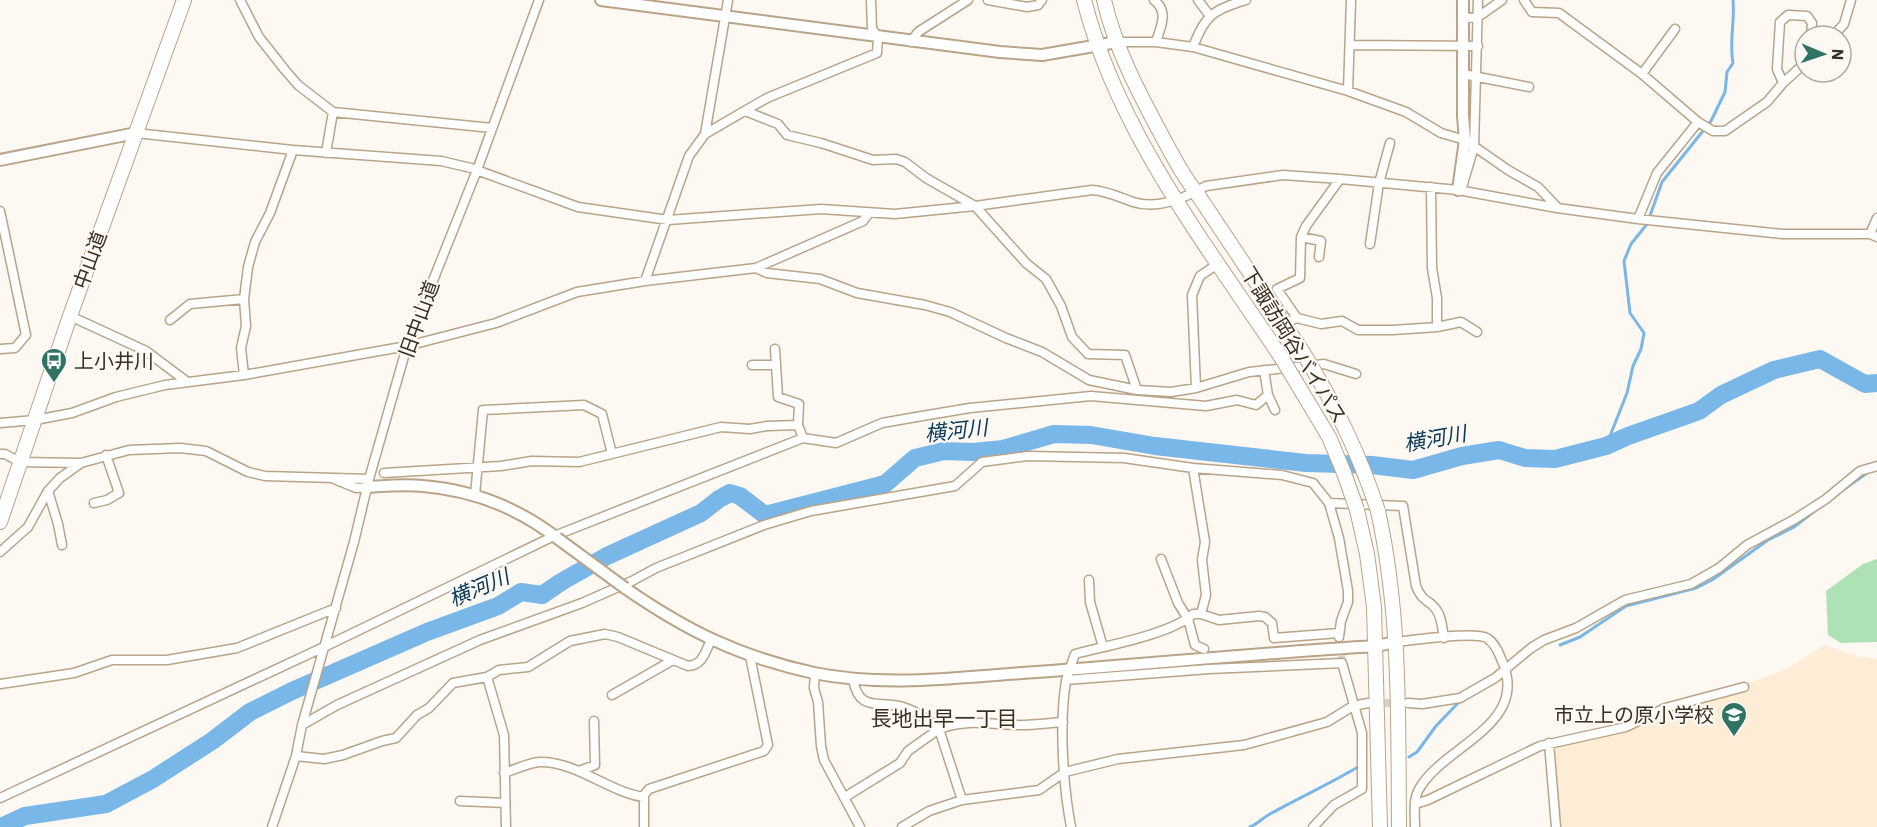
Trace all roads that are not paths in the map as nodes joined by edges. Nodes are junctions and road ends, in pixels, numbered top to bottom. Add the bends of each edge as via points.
1 (184, 0) edge
2 (240, 0) edge
3 (539, 0) edge
4 (601, 0) edge
5 (728, 0) edge
6 (871, 0) edge
7 (968, 0) edge
8 (988, 0) edge
9 (1041, 0) edge
10 (1084, 0) edge
11 (1104, 0) edge
12 (1154, 0) edge
13 (1198, 0) edge
14 (1246, 0) edge
15 (1351, 0) edge
16 (1463, 0) edge
17 (1478, 0) edge
18 (1502, 0) edge
19 (1524, 0) edge
20 (1851, 0) edge
21 (724, 16) junction
22 (1210, 16) junction
23 (1478, 17) junction
24 (1463, 18) junction
25 (1812, 24) edge
26 (1844, 24) edge
27 (1675, 29) dead end
28 (878, 37) junction
29 (910, 42) junction
30 (1118, 42) junction
31 (1156, 42) junction
32 (1351, 45) junction
33 (1097, 46) junction
34 (1478, 46) junction
35 (1193, 47) junction
36 (1463, 47) junction
37 (1462, 74) junction
38 (1793, 74) edge
39 (1642, 75) junction
40 (1477, 77) junction
41 (1783, 83) junction
42 (1529, 87) dead end
43 (1348, 91) junction
44 (745, 111) junction
45 (333, 112) junction
46 (1698, 122) junction
47 (492, 129) junction
48 (136, 133) junction
49 (705, 134) junction
50 (1390, 143) dead end
51 (1469, 143) junction
52 (292, 150) junction
53 (326, 153) junction
54 (0, 160) edge
55 (477, 170) junction
56 (1340, 179) junction
57 (1379, 183) junction
58 (1431, 187) junction
59 (1460, 190) junction
60 (1196, 192) junction
61 (1176, 200) junction
62 (975, 206) junction
63 (1557, 208) junction
64 (0, 211) edge
65 (868, 213) junction
66 (1877, 218) edge
67 (1638, 219) junction
68 (668, 220) junction
69 (1874, 236) edge
70 (1301, 237) junction
71 (1370, 244) dead end
72 (1319, 257) dead end
73 (1219, 263) junction
74 (756, 268) junction
75 (645, 281) junction
76 (244, 299) junction
77 (70, 316) junction
78 (170, 320) dead end
79 (1290, 321) junction
80 (1437, 327) junction
81 (1477, 332) dead end
82 (407, 346) junction
83 (0, 349) edge
84 (775, 349) dead end
85 (752, 365) dead end
86 (776, 365) junction
87 (1264, 370) junction
88 (1356, 374) dead end
89 (244, 375) junction
90 (186, 381) junction
91 (1196, 388) junction
92 (1137, 390) junction
93 (1268, 394) junction
94 (1275, 410) dead end
95 (34, 420) junction
96 (0, 423) edge
97 (798, 425) junction
98 (803, 438) junction
99 (0, 454) edge
100 (612, 454) junction
101 (106, 455) junction
102 (20, 462) junction
103 (81, 463) junction
104 (1877, 466) edge
105 (477, 468) junction
106 (1193, 468) junction
107 (384, 473) dead end
108 (368, 483) junction
109 (48, 491) junction
110 (475, 495) junction
111 (94, 503) dead end
112 (1329, 503) junction
113 (0, 522) edge
114 (555, 537) junction
115 (62, 545) dead end
116 (0, 552) edge
117 (1161, 560) dead end
118 (1089, 580) dead end
119 (336, 608) junction
120 (1201, 614) junction
121 (1188, 619) junction
122 (1444, 638) junction
123 (711, 640) junction
124 (1396, 642) junction
125 (1376, 645) junction
126 (1103, 646) junction
127 (1204, 649) dead end
128 (323, 650) junction
129 (750, 656) junction
130 (673, 660) junction
131 (1506, 668) junction
132 (815, 673) junction
133 (1068, 675) junction
134 (487, 677) junction
135 (853, 679) junction
136 (0, 684) edge
137 (1744, 687) dead end
138 (612, 695) dead end
139 (1368, 703) tunnel mouth
140 (1408, 703) tunnel mouth
141 (1353, 706) junction
142 (594, 721) dead end
143 (1063, 722) junction
144 (303, 723) junction
145 (939, 729) junction
146 (1549, 743) junction
147 (296, 756) junction
148 (579, 771) junction
149 (1065, 772) junction
150 (504, 773) junction
151 (644, 797) junction
152 (844, 797) junction
153 (0, 798) edge
154 (962, 800) junction
155 (460, 801) dead end
156 (505, 803) junction
157 (1415, 804) junction
158 (272, 827) edge
159 (506, 827) edge
160 (644, 827) edge
161 (860, 827) edge
162 (902, 827) edge
163 (1071, 827) edge
164 (1313, 827) edge
165 (1380, 827) edge
166 (1400, 827) edge
167 (1415, 827) edge
168 (1556, 827) edge

1 - 48 highway, 中山道
2 - 45 street via 259,37 298,85
3 - 47 street, 旧中山道
4 - 21 street
5 - 21 street
6 - 28 street via 872,29
7 - 29 street via 918,32
8 - 9 street via 1027,7 1038,5
10 - 33 highway, 下諏訪岡谷バイパス
11 - 30 highway, 下諏訪岡谷バイパス
12 - 31 street via 1164,14
13 - 22 street
14 - 22 street
15 - 32 street
16 - 24 street
17 - 23 street
18 - 23 street
19 - 39 street via 1532,12 1559,13
20 - 26 street
21 - 28 street
21 - 49 street
22 - 35 street
23 - 24 street
23 - 34 street
24 - 36 street
25 - 41 street via 1807,16 1788,15 1780,22 1777,69
27 - 39 street
28 - 29 street
28 - 44 street via 877,53
29 - 33 street via 1042,55
30 - 31 street
30 - 33 street
30 - 60 highway, 下諏訪岡谷バイパス via 1139,93 1185,179
31 - 35 street
32 - 36 street
32 - 43 street
33 - 61 highway, 下諏訪岡谷バイパス via 1127,114
34 - 36 street
34 - 40 street
35 - 43 street
36 - 37 street
37 - 40 street
37 - 51 street
38 - 41 street
39 - 46 street
40 - 42 street
40 - 51 street
41 - 46 street via 1767,102 1725,131 1713,131
43 - 51 street via 1406,112 1441,133
44 - 49 street
44 - 62 street via 778,124 788,135 873,160 905,162
45 - 47 street
45 - 53 street
46 - 67 street via 1657,173
47 - 55 street, 旧中山道
48 - 52 street
48 - 54 street
48 - 77 highway, 中山道
49 - 68 street via 689,156
50 - 57 street
51 - 59 street
51 - 63 street via 1538,187
52 - 53 street
52 - 76 street via 270,213 255,242
53 - 55 street via 441,161
55 - 68 street via 578,207
55 - 82 street, 旧中山道
56 - 57 street
56 - 60 street via 1273,176 1206,186
56 - 70 street
57 - 58 street
57 - 71 street
58 - 59 street
58 - 80 street
59 - 63 street
60 - 61 street
60 - 79 highway, 下諏訪岡谷バイパス
61 - 62 street via 1146,205 1106,190 1092,190
61 - 73 highway, 下諏訪岡谷バイパス
62 - 65 street
62 - 92 street via 1026,263 1046,279 1072,337 1088,354 1125,356
63 - 67 street
64 - 83 street via 26,335 15,348
65 - 68 street via 821,209
65 - 74 street via 863,221
66 - 69 street
67 - 69 street via 1782,234
68 - 75 street
70 - 72 street via 1321,241
70 - 79 street via 1300,278 1277,290
73 - 91 street via 1200,276 1192,295
73 - 125 highway, 下諏訪岡谷バイパス, bridge via 1329,437 1344,473 1366,554
74 - 75 street
74 - 92 street via 767,273 820,279 857,293 950,312 1042,352 1089,380
75 - 82 street via 577,292 496,323
76 - 78 street via 190,304
76 - 89 street
77 - 90 street via 146,351
77 - 95 highway, 中山道
79 - 80 street via 1342,321 1358,330
79 - 124 highway, 下諏訪岡谷バイパス, bridge via 1302,351 1347,429 1378,511 1388,554
80 - 81 street via 1461,322
82 - 89 street
82 - 108 street, 旧中山道
84 - 86 street
85 - 86 street
86 - 97 street via 778,397 799,404
87 - 88 street via 1324,363
87 - 91 street
87 - 93 street
89 - 90 street
90 - 95 street
91 - 92 street via 1171,392
93 - 94 street
93 - 98 street via 1256,405 1238,400 1206,406 1091,396 970,408 882,423 836,442
95 - 96 street
95 - 102 highway, 中山道
97 - 98 street
97 - 100 street via 721,428
98 - 114 street
99 - 102 street
100 - 105 street via 579,462 532,461
100 - 105 street via 602,414 584,405 483,410
101 - 103 street
101 - 108 street via 180,448 206,451 265,476 331,477 356,488
101 - 111 street via 118,493
102 - 103 street
102 - 113 highway, 中山道
103 - 109 street
104 - 131 street via 1860,471 1826,499 1747,545 1691,584 1624,600 1576,628 1544,640
105 - 107 street
105 - 110 street
106 - 112 street via 1299,478 1313,483
106 - 120 street via 1205,542 1202,560 1206,595
106 - 144 street via 1124,458 1028,456 982,462 955,486 811,511 764,525 656,568 582,603 480,640
108 - 110 street
108 - 119 street, 旧中山道
109 - 115 street
109 - 116 street via 28,527
110 - 114 street via 522,515
112 - 120 street via 1348,591 1339,635 1274,638 1272,623 1265,617 1219,620
112 - 122 street via 1403,506 1416,586 1421,598 1435,608
114 - 123 street, bridge via 665,616
114 - 128 street
117 - 121 street
118 - 126 street via 1090,602
119 - 128 street, 旧中山道
119 - 136 street via 237,648 167,660 112,660 74,673
120 - 121 street
121 - 126 street
121 - 127 street via 1195,645
122 - 124 street
122 - 131 street via 1486,638 1497,648
123 - 129 street
123 - 130 street via 695,666
124 - 125 street
124 - 166 highway, 下諏訪岡谷バイパス
125 - 133 street
125 - 165 highway, 下諏訪岡谷バイパス
126 - 133 street via 1075,654
128 - 144 street, 旧中山道
128 - 153 street
129 - 132 street
129 - 151 street via 768,745 764,751 649,789
130 - 134 street via 605,634 570,641 528,667 499,670
130 - 138 street
131 - 140 street via 1460,698
131 - 157 street via 1509,680 1504,702 1473,741 1431,772 1417,792
132 - 135 street
132 - 152 street via 824,760
133 - 135 street
133 - 141 street via 1342,661
133 - 143 street
134 - 147 street via 453,683 396,738 324,759
134 - 150 street via 504,735
135 - 145 street via 856,692 867,703 904,707
137 - 146 street via 1665,708 1626,727
139 - 141 street
141 - 149 street via 1327,722 1244,745 1127,757
141 - 164 street via 1362,733 1362,789 1334,805
142 - 148 street via 595,765
143 - 145 street via 1019,725 970,721
143 - 149 street
144 - 147 street, 旧中山道
145 - 152 street via 908,751 900,763
145 - 154 street
146 - 157 street
146 - 168 street
147 - 158 street
148 - 150 street via 539,762
148 - 151 street via 630,796
149 - 154 street via 1039,790
149 - 163 street
150 - 156 street
151 - 160 street
152 - 161 street
154 - 162 street via 929,811
155 - 156 street
156 - 159 street
157 - 167 street

